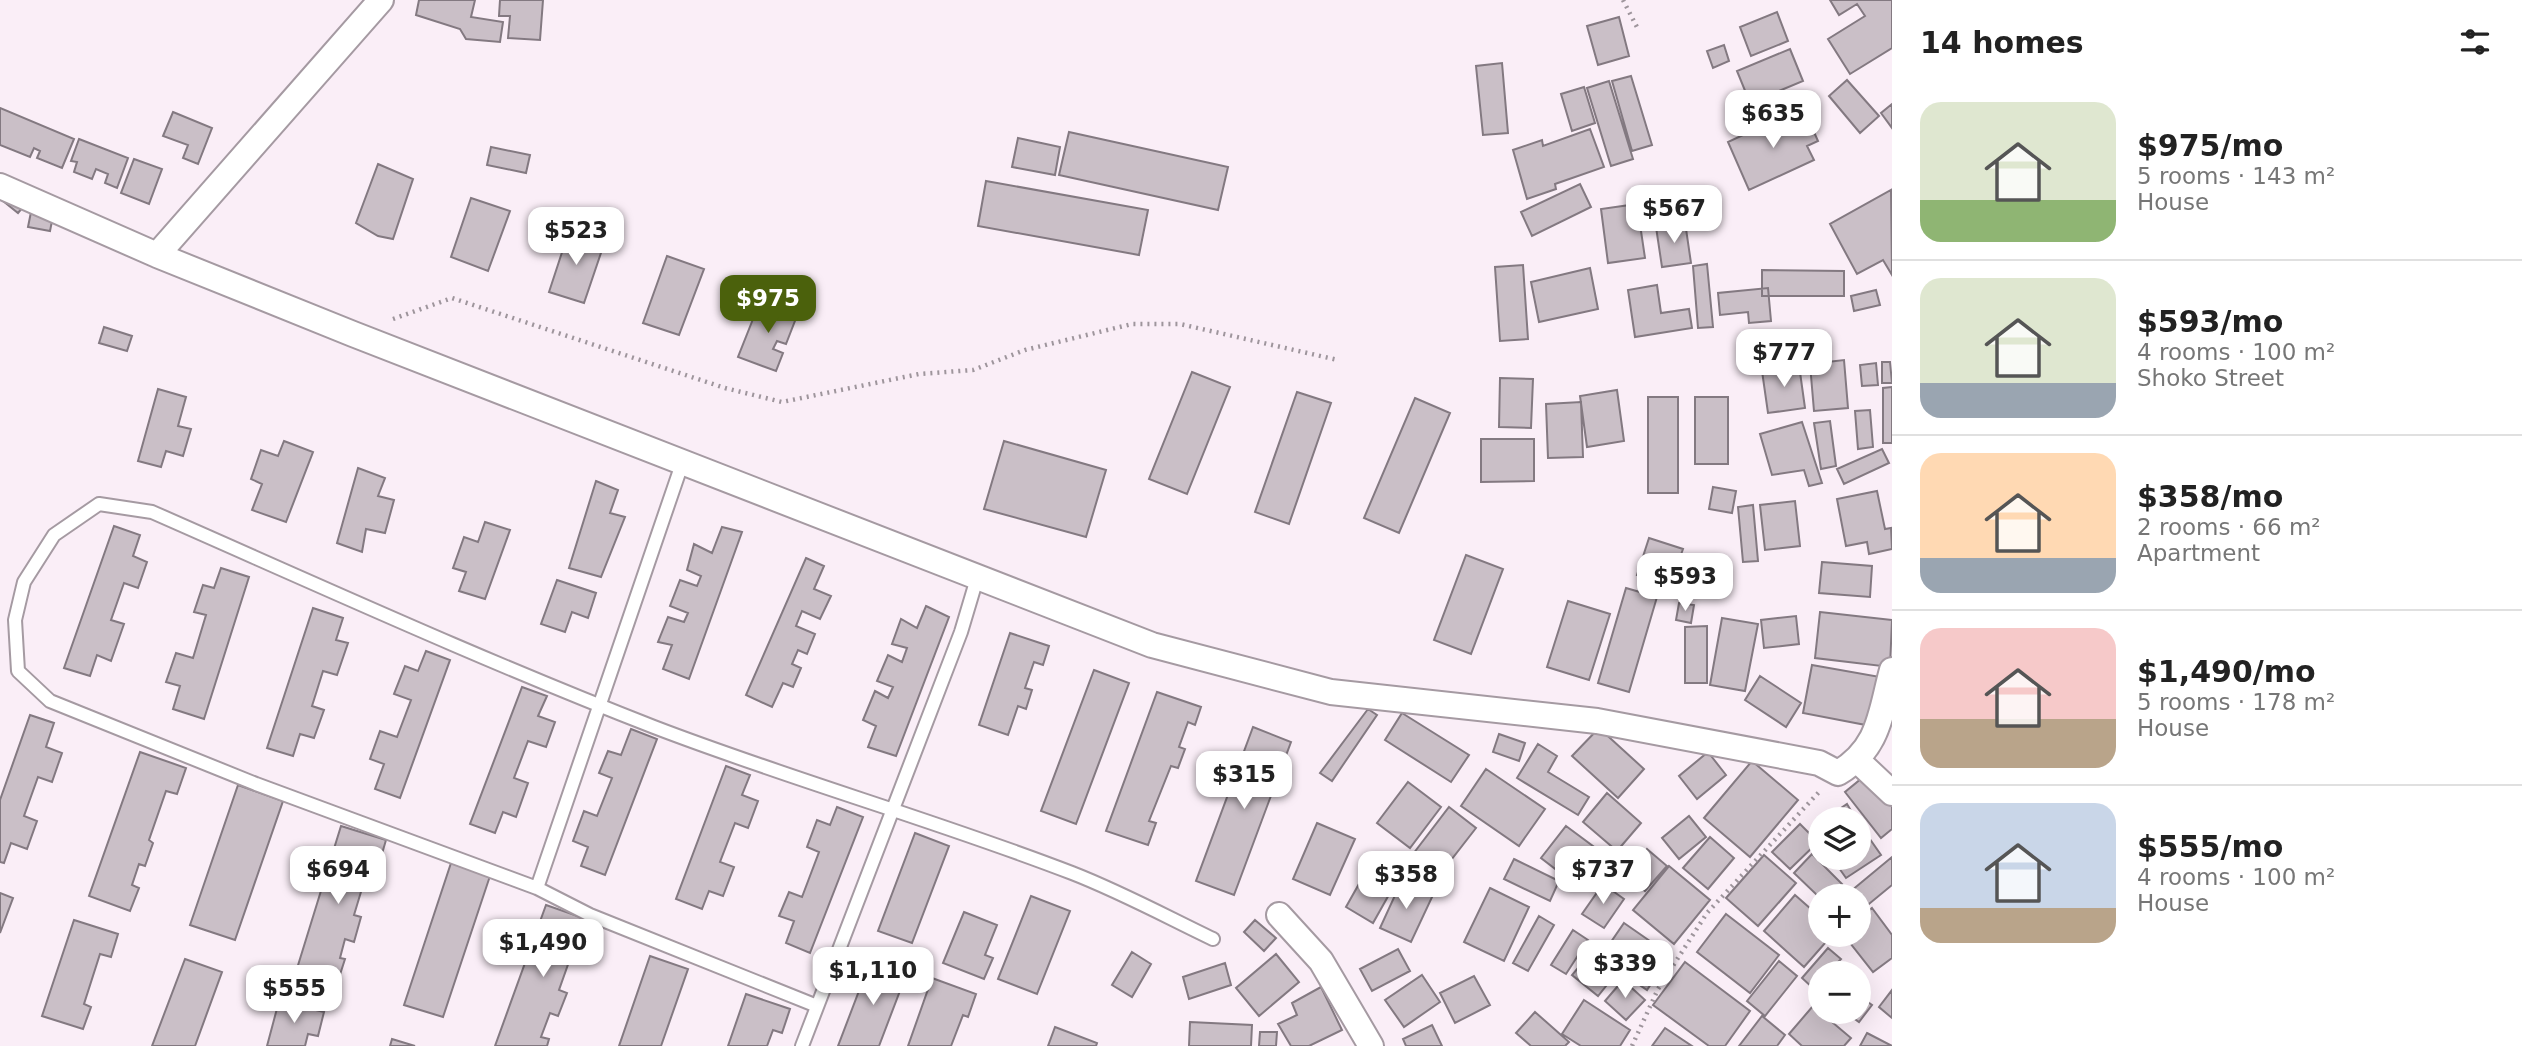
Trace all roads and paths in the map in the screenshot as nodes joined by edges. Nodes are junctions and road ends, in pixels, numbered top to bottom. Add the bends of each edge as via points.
1 (381, 0) edge
2 (1623, 0) edge
3 (1639, 31) dead end
4 (0, 186) edge
5 (157, 255) junction
6 (353, 334) junction
7 (1338, 360) dead end
8 (683, 461) junction
9 (978, 574) junction
10 (1892, 670) edge
11 (601, 706) junction
12 (1858, 761) junction
13 (1819, 763) junction
14 (1892, 793) edge
15 (892, 809) junction
16 (537, 888) junction
17 (1279, 915) dead end
18 (1213, 939) dead end
19 (817, 1006) junction
20 (802, 1046) edge
21 (1371, 1046) edge
22 (1632, 1046) edge

1 - 5 street
2 - 3 path
4 - 5 street
5 - 6 street
6 - 7 path via 452,298 782,402 919,374 972,370 1025,350 1132,324 1180,324
6 - 8 street
8 - 9 street
8 - 11 lane
9 - 13 street via 1152,645 1331,692 1597,721
9 - 15 lane via 961,632
10 - 12 street via 1871,744
11 - 15 lane
11 - 16 lane
11 - 16 lane via 152,512 99,504 54,535 24,582 15,620 18,671 50,701 256,784
12 - 13 street via 1838,773
12 - 14 street
13 - 22 path via 1820,791 1707,913 1658,989
15 - 18 lane via 1074,874
15 - 19 lane
16 - 19 lane via 590,915
17 - 21 street via 1321,961
19 - 20 lane

